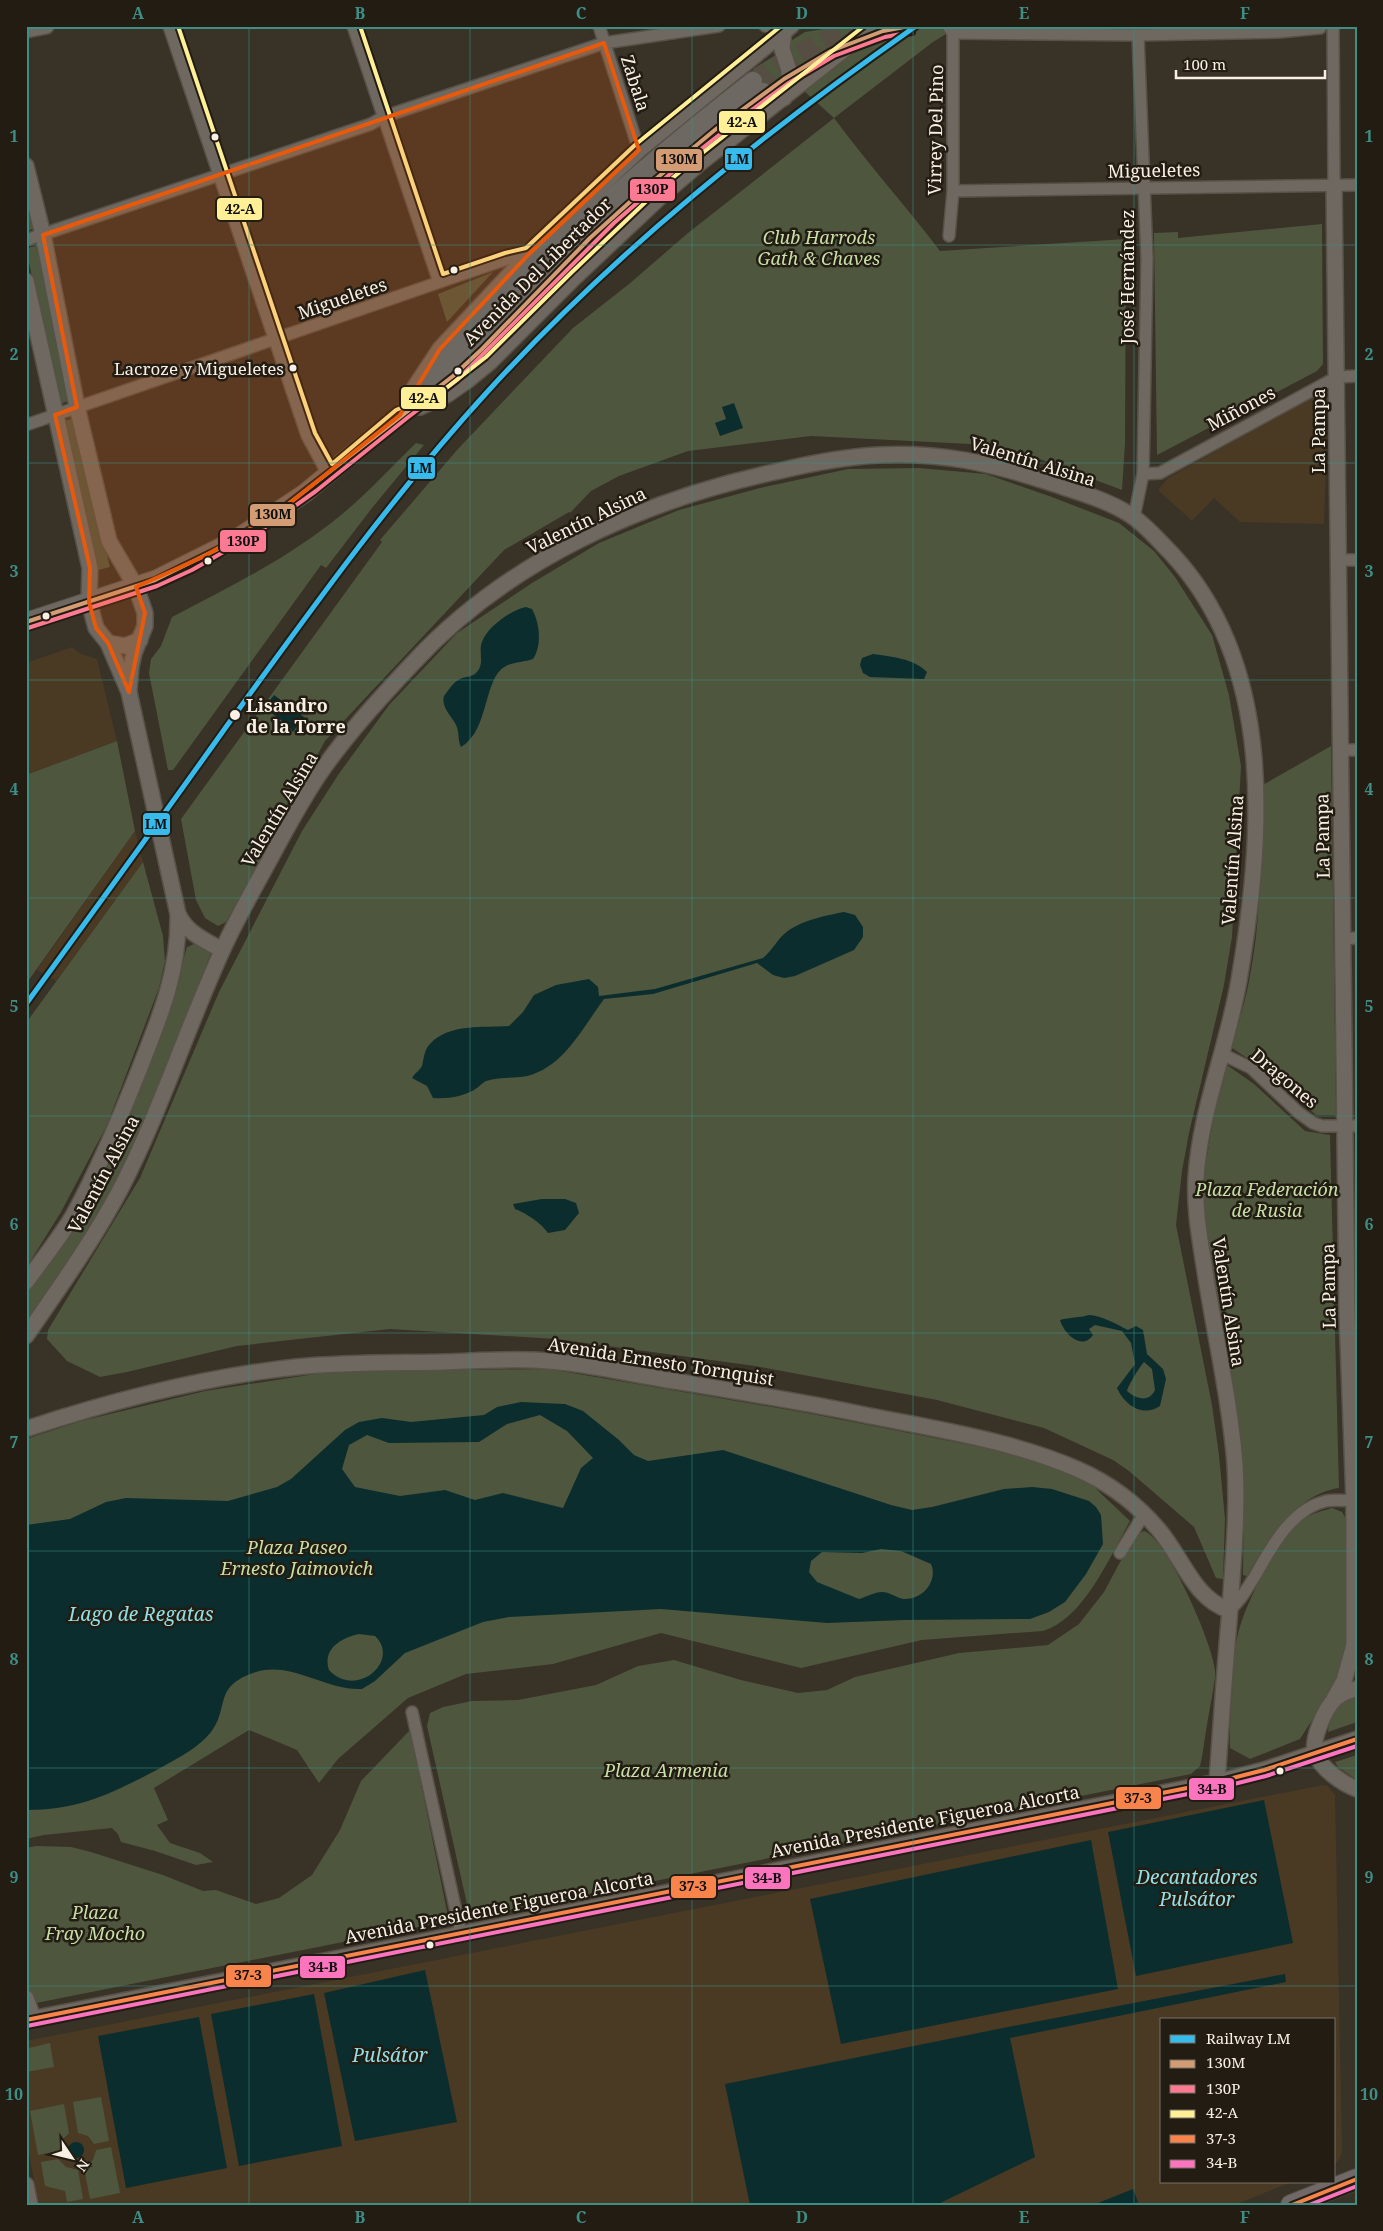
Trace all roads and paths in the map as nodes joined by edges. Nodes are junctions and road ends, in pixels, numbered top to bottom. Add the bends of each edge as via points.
1 (46, 26) edge
2 (171, 26) edge
3 (352, 26) edge
4 (599, 26) edge
5 (719, 26) edge
6 (765, 26) edge
7 (802, 26) edge
8 (874, 26) edge
9 (963, 26) edge
10 (1321, 26) edge
11 (1333, 26) edge
12 (786, 28) edge
13 (26, 30) edge
14 (951, 30) edge
15 (985, 30) edge
16 (1138, 35) junction
17 (604, 43) junction
18 (758, 87) tunnel mouth
19 (784, 98) junction
20 (383, 117) junction
21 (639, 150) junction
22 (26, 166) edge
23 (222, 174) junction
24 (1334, 184) junction
25 (1357, 184) edge
26 (1144, 188) junction
27 (953, 191) junction
28 (43, 235) junction
29 (949, 236) dead end
30 (26, 240) edge
31 (529, 254) junction
32 (26, 281) edge
33 (439, 282) junction
34 (277, 339) junction
35 (1357, 376) edge
36 (1337, 377) junction
37 (77, 407) junction
38 (55, 415) junction
39 (400, 415) junction
40 (26, 425) edge
41 (330, 474) junction
42 (1143, 474) junction
43 (1134, 517) junction
44 (1338, 560) junction
45 (1357, 560) edge
46 (136, 587) junction
47 (89, 602) junction
48 (26, 622) edge
49 (140, 640) junction
50 (108, 644) junction
51 (129, 692) junction
52 (1340, 750) junction
53 (1357, 750) edge
54 (178, 914) junction
55 (201, 938) junction
56 (1350, 938) edge
57 (177, 950) junction
58 (222, 950) junction
59 (1222, 1054) junction
60 (1351, 1126) edge
61 (26, 1282) edge
62 (1352, 1314) edge
63 (26, 1336) edge
64 (26, 1429) edge
65 (1356, 1501) edge
66 (1144, 1514) junction
67 (1120, 1553) dead end
68 (1230, 1610) junction
69 (1356, 1650) edge
70 (1357, 1689) edge
71 (1334, 1699) junction
72 (412, 1712) dead end
73 (1357, 1739) edge
74 (1315, 1753) junction
75 (1216, 1782) junction
76 (1357, 1790) edge
77 (461, 1934) junction
78 (26, 1998) edge
79 (30, 2019) edge
80 (1357, 2180) edge
81 (26, 2185) edge
82 (30, 2205) edge
83 (1291, 2205) edge

1 - 13 street
2 - 23 street
3 - 20 street
4 - 17 street, Zabala
5 - 17 street
6 - 12 street
7 - 12 street
8 - 19 street, Avenida Del Libertador
9 - 14 street
10 - 16 street via 1279,32
11 - 24 street, La Pampa
12 - 19 street via 782,49 789,80
12 - 21 street, Avenida Del Libertador
14 - 15 street
14 - 27 street, Virrey Del Pino
15 - 16 street
16 - 26 street, José Hernández
17 - 20 street
17 - 21 street, Zabala
18 - 39 main road, Avenida Del Libertador via 553,275 456,373
19 - 39 street, Avenida Del Libertador via 652,204 490,362 448,394
20 - 23 street via 371,124
20 - 33 street
21 - 31 street, Avenida Del Libertador
22 - 28 street
23 - 28 street
23 - 34 street
24 - 25 street, Migueletes
24 - 26 street, Migueletes
24 - 36 street, La Pampa
26 - 27 street, Migueletes
26 - 42 street, José Hernández
27 - 29 street, Virrey Del Pino
28 - 30 street
28 - 37 street
31 - 33 street, Migueletes
31 - 39 street, Avenida Del Libertador via 431,360
32 - 38 street
33 - 34 street, Migueletes
34 - 37 street, Migueletes
34 - 41 street via 310,435
35 - 36 street, Miñones
36 - 42 street, Miñones via 1160,473
36 - 44 street, La Pampa
37 - 38 street, Migueletes
37 - 46 street via 109,541
38 - 40 street, Migueletes
38 - 47 street via 90,568
39 - 41 main road, Avenida Del Libertador
41 - 46 main road, Avenida Del Libertador via 280,512 233,541
42 - 43 street, José Hernández
43 - 58 street, Valentín Alsina via 1088,496 977,461 944,455 890,454 843,457 729,482 620,520 486,596 452,623 417,658 357,725 298,806
43 - 59 street, Valentín Alsina via 1188,572 1209,602 1232,652 1248,712 1257,787 1257,832 1240,979
44 - 45 street
44 - 52 street, La Pampa
46 - 47 main road, Avenida Del Libertador
46 - 49 street via 146,613
47 - 48 main road, Avenida Del Libertador
47 - 50 street via 96,628
49 - 50 street via 126,646
49 - 51 street via 131,667
50 - 51 street
51 - 54 street
52 - 53 street
52 - 56 street, La Pampa
54 - 55 street via 186,927
54 - 57 street, Valentín Alsina
55 - 57 street via 188,939
55 - 58 street
56 - 60 street, La Pampa
57 - 61 street, Valentín Alsina via 157,1023 101,1161 73,1216
58 - 63 street, Valentín Alsina via 123,1184 103,1221
59 - 60 street, Dragones via 1251,1068 1313,1123
59 - 68 street, Valentín Alsina via 1201,1141 1196,1182 1198,1226 1234,1457 1236,1518
60 - 62 street, La Pampa
62 - 65 street, La Pampa
64 - 66 street, Avenida Ernesto Tornquist via 188,1384 298,1367 535,1360 801,1402 1015,1448 1049,1458 1095,1478
65 - 68 street via 1327,1501 1308,1509 1295,1520 1282,1532
65 - 69 street, La Pampa
66 - 67 street
66 - 68 street, Avenida Ernesto Tornquist via 1177,1553 1206,1598
68 - 75 street, Valentín Alsina
69 - 71 street, La Pampa
70 - 71 street
71 - 74 street, La Pampa via 1315,1737
72 - 77 street
73 - 74 street, Avenida Presidente Figueroa Alcorta
74 - 75 street, Avenida Presidente Figueroa Alcorta
74 - 76 street via 1329,1770
75 - 77 street, Avenida Presidente Figueroa Alcorta
77 - 79 street, Avenida Presidente Figueroa Alcorta
78 - 79 street
80 - 83 highway
81 - 82 street

